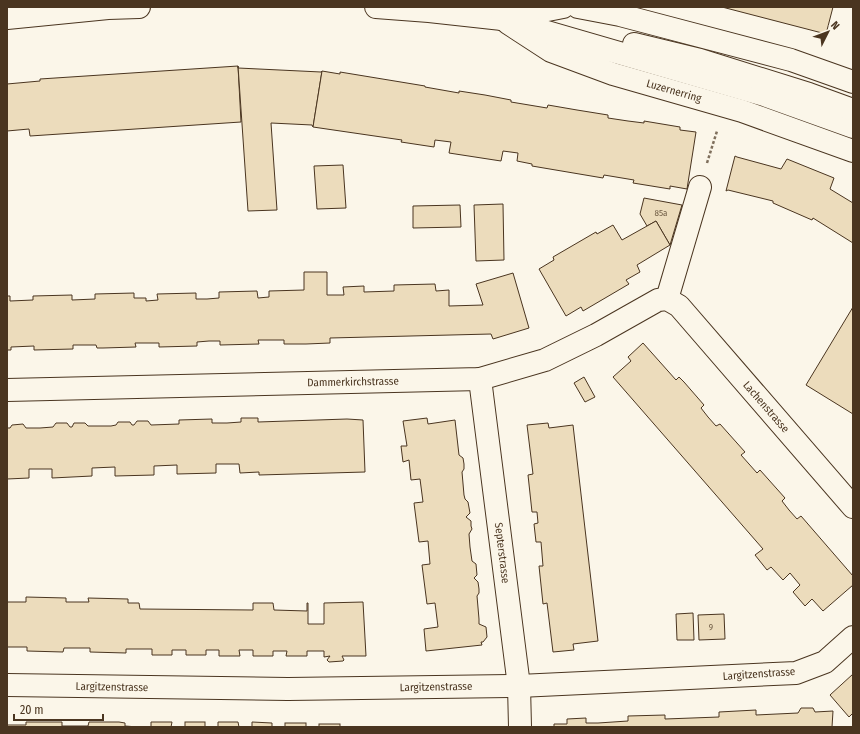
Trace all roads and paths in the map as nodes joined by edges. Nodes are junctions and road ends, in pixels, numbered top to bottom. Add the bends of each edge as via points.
1 (139, 7) edge
2 (376, 7) edge
3 (563, 7) edge
4 (578, 7) edge
5 (502, 13) edge
6 (7, 18) edge
7 (853, 82) edge
8 (724, 106) junction
9 (853, 110) edge
10 (853, 128) edge
11 (853, 151) edge
12 (700, 187) joint
13 (673, 303) junction
14 (480, 379) junction
15 (7, 390) edge
16 (853, 507) edge
17 (853, 637) edge
18 (7, 685) edge
19 (519, 686) junction
20 (520, 727) edge

1 - 6 main road
2 - 5 main road, Luzernerring
3 - 5 main road, Luzernerring
4 - 7 main road via 620,15 791,60
5 - 8 main road, Luzernerring via 551,51 613,74
5 - 9 main road via 700,60
5 - 10 main road via 764,95
8 - 11 main road, Luzernerring
8 - 12 path
12 - 13 main road
13 - 14 main road, Dammerkirchstrasse via 658,300 545,360
13 - 16 main road, Lachenstrasse
14 - 15 main road, Dammerkirchstrasse
14 - 19 main road, Septerstrasse
17 - 19 main road, Largitzenstrasse via 825,662 796,673
18 - 19 main road, Largitzenstrasse via 288,689
19 - 20 main road, Septerstrasse

